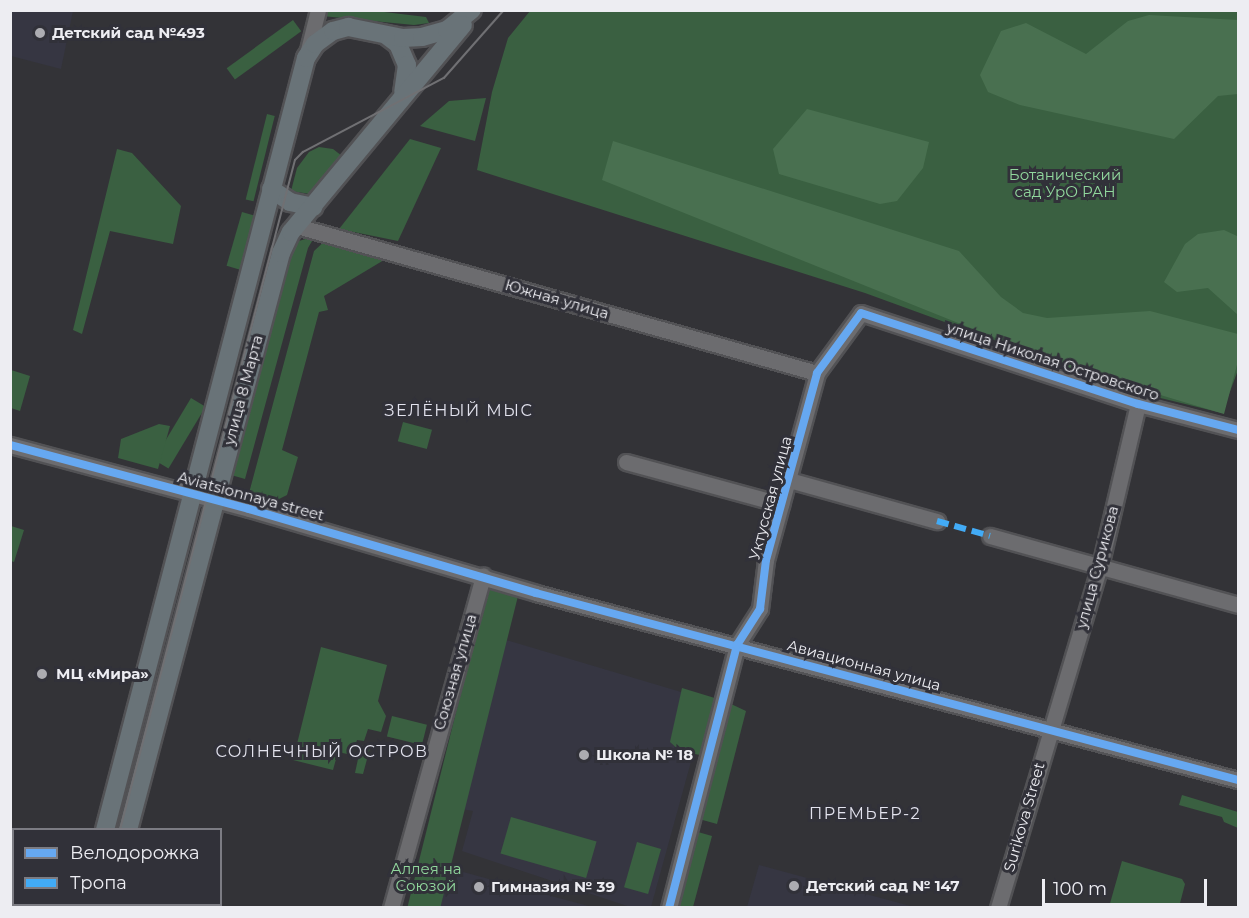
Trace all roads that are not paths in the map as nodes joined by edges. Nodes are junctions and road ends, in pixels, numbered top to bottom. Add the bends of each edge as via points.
1 (474, 10) edge
2 (316, 16) edge
3 (348, 27) junction
4 (379, 31) junction
5 (306, 58) junction
6 (402, 94) junction
7 (271, 189) junction
8 (313, 207) junction
9 (297, 226) junction
10 (861, 313) joint
11 (817, 374) junction
12 (1138, 404) junction
13 (1239, 430) edge
14 (10, 445) edge
15 (626, 462) dead end
16 (789, 480) junction
17 (194, 495) junction
18 (214, 500) junction
19 (781, 504) junction
20 (937, 521) dead end
21 (990, 536) dead end
22 (1100, 566) junction
23 (483, 576) junction
24 (1239, 605) edge
25 (737, 645) junction
26 (1050, 727) junction
27 (1239, 780) edge
28 (106, 828) edge
29 (129, 828) edge
30 (391, 908) edge
31 (669, 908) edge
32 (998, 908) edge

1 - 4 main road, улица 8 Марта via 447,30 431,36 403,39
1 - 6 main road, улица 8 Марта
2 - 3 street
2 - 5 street, улица 8 Марта
3 - 4 main road, улица 8 Марта
3 - 5 main road, улица 8 Марта via 320,40
4 - 6 main road via 398,44 405,58 408,75
5 - 7 main road, улица 8 Марта
6 - 8 main road, улица 8 Марта via 361,152
7 - 8 main road via 290,202
7 - 17 main road, улица 8 Марта
8 - 9 main road, улица 8 Марта
9 - 11 street, Южная улица
9 - 18 main road, улица 8 Марта via 272,278
10 - 11 street, Уктусская улица
10 - 12 street, улица Николая Островского
11 - 16 street, Уктусская улица
12 - 13 street, улица Николая Островского
12 - 22 street, улица Сурикова
14 - 17 street, Aviatsionnaya street
15 - 19 street
16 - 19 street, Уктусская улица
16 - 20 street
17 - 18 street, Aviatsionnaya street
17 - 28 main road, улица 8 Марта
18 - 23 street, Aviatsionnaya street
18 - 29 main road, улица 8 Марта
19 - 25 street, Уктусская улица via 766,560 760,609
21 - 22 street
22 - 24 street
22 - 26 street, улица Сурикова
23 - 25 street, Авиационная улица
23 - 30 street, Союзная улица
25 - 26 street, Авиационная улица
25 - 31 street, Уктусская улица
26 - 27 street, Авиационная улица
26 - 32 street, Surikova Street

